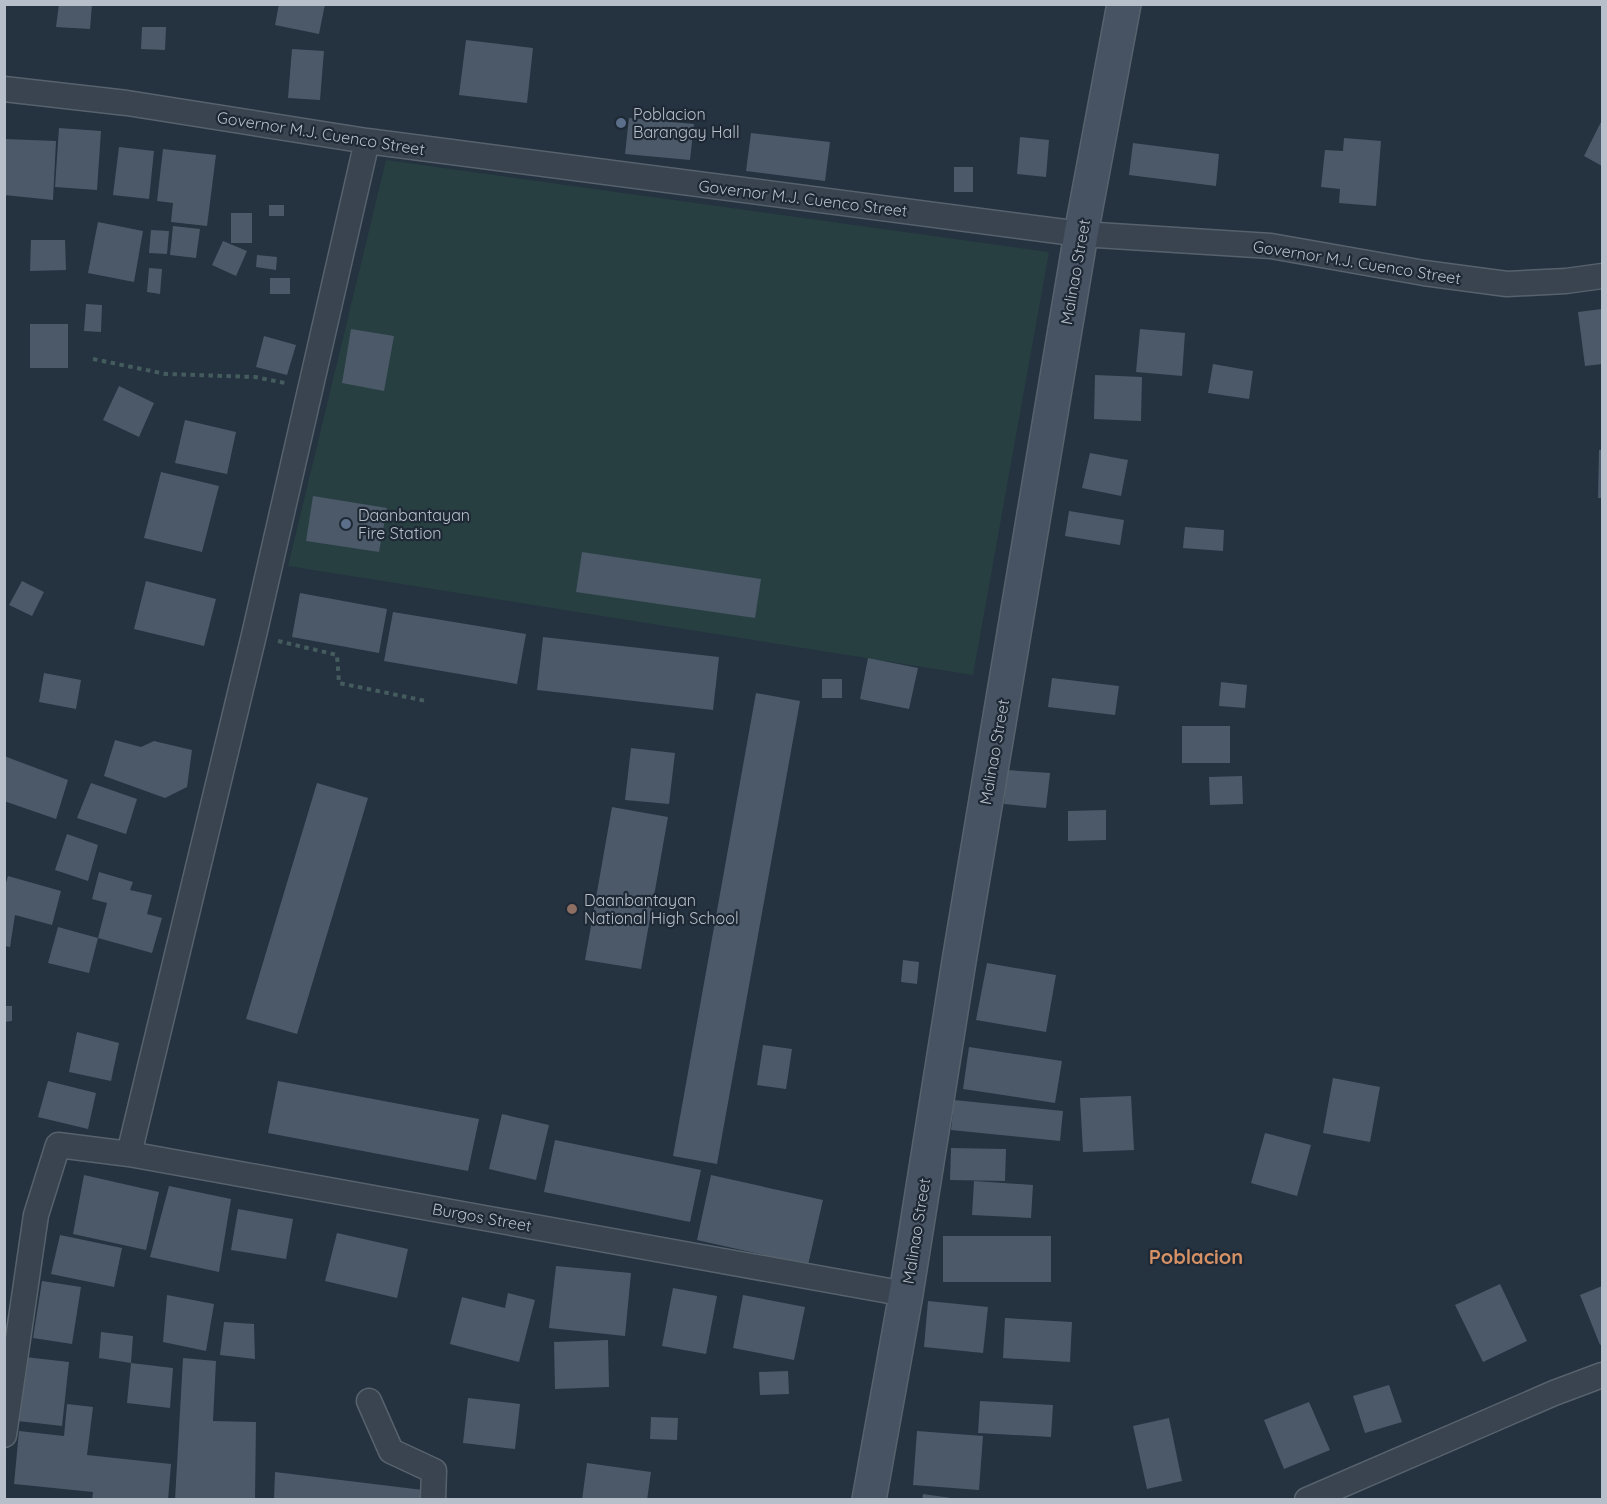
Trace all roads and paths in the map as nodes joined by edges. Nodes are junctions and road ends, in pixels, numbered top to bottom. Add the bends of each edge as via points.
1 (1124, 4) edge
2 (4, 89) edge
3 (367, 141) junction
4 (1081, 234) junction
5 (1602, 276) edge
6 (93, 359) dead end
7 (312, 388) junction
8 (254, 635) junction
9 (426, 701) dead end
10 (129, 1154) junction
11 (906, 1294) junction
12 (1602, 1375) edge
13 (369, 1401) dead end
14 (4, 1435) edge
15 (433, 1500) edge
16 (869, 1500) edge
17 (1307, 1500) edge

1 - 4 main road, Malinao Street
2 - 3 street, Governor M.J. Cuenco Street via 127,103
3 - 4 street, Governor M.J. Cuenco Street
3 - 7 street
4 - 5 street, Governor M.J. Cuenco Street via 1271,246 1507,284
4 - 11 main road, Malinao Street
6 - 7 path via 166,374 255,377
7 - 8 street
8 - 9 path via 337,655 339,682
8 - 10 street
10 - 11 street, Burgos Street
10 - 14 street, Burgos Street via 58,1145 36,1215
11 - 16 main road, Malinao Street
12 - 17 street
13 - 15 street via 391,1451 434,1471

